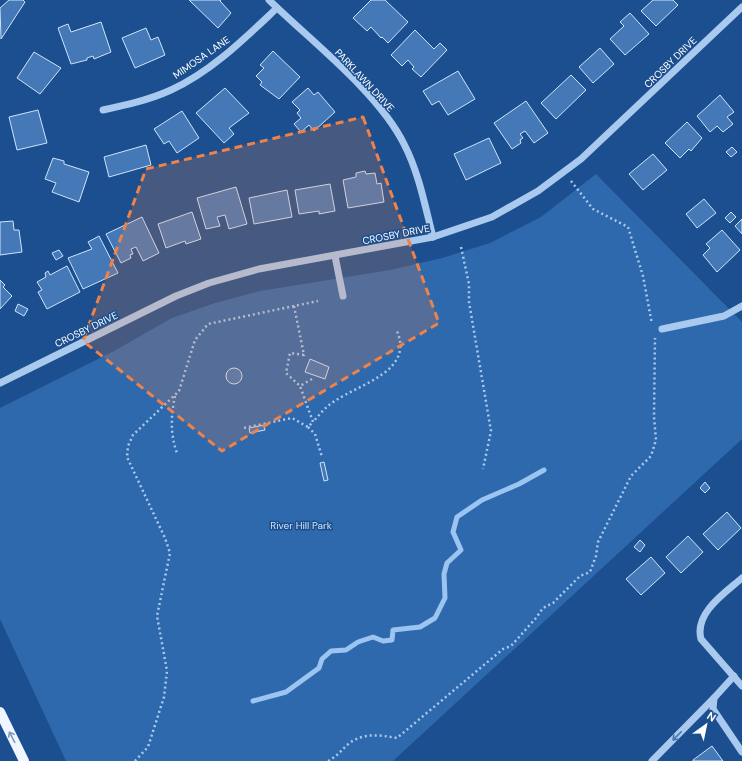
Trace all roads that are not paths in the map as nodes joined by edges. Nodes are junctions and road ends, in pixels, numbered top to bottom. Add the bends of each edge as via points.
1 (269, 0) edge
2 (742, 7) edge
3 (277, 8) junction
4 (103, 110) dead end
5 (433, 237) junction
6 (335, 256) junction
7 (343, 296) dead end
8 (742, 306) edge
9 (662, 329) dead end
10 (0, 383) edge
11 (742, 578) edge
12 (734, 676) junction
13 (742, 686) edge
14 (714, 698) junction
15 (0, 712) edge
16 (742, 752) edge
17 (24, 761) edge
18 (652, 761) edge

1 - 3 street, PARKLAWN DRIVE
2 - 5 street, CROSBY DRIVE via 640,105 557,178 492,217
3 - 4 street, MIMOSA LANE via 235,46 195,77 135,103
3 - 5 street, PARKLAWN DRIVE via 366,93 387,118 404,143 416,171
5 - 6 street, CROSBY DRIVE
6 - 7 street
6 - 10 street, CROSBY DRIVE via 259,269 203,285
8 - 9 street via 724,316
11 - 12 street via 715,603 704,617 699,632 701,639
12 - 13 street
12 - 14 street
14 - 16 street via 713,709
14 -> 18 street
17 -> 15 main road

